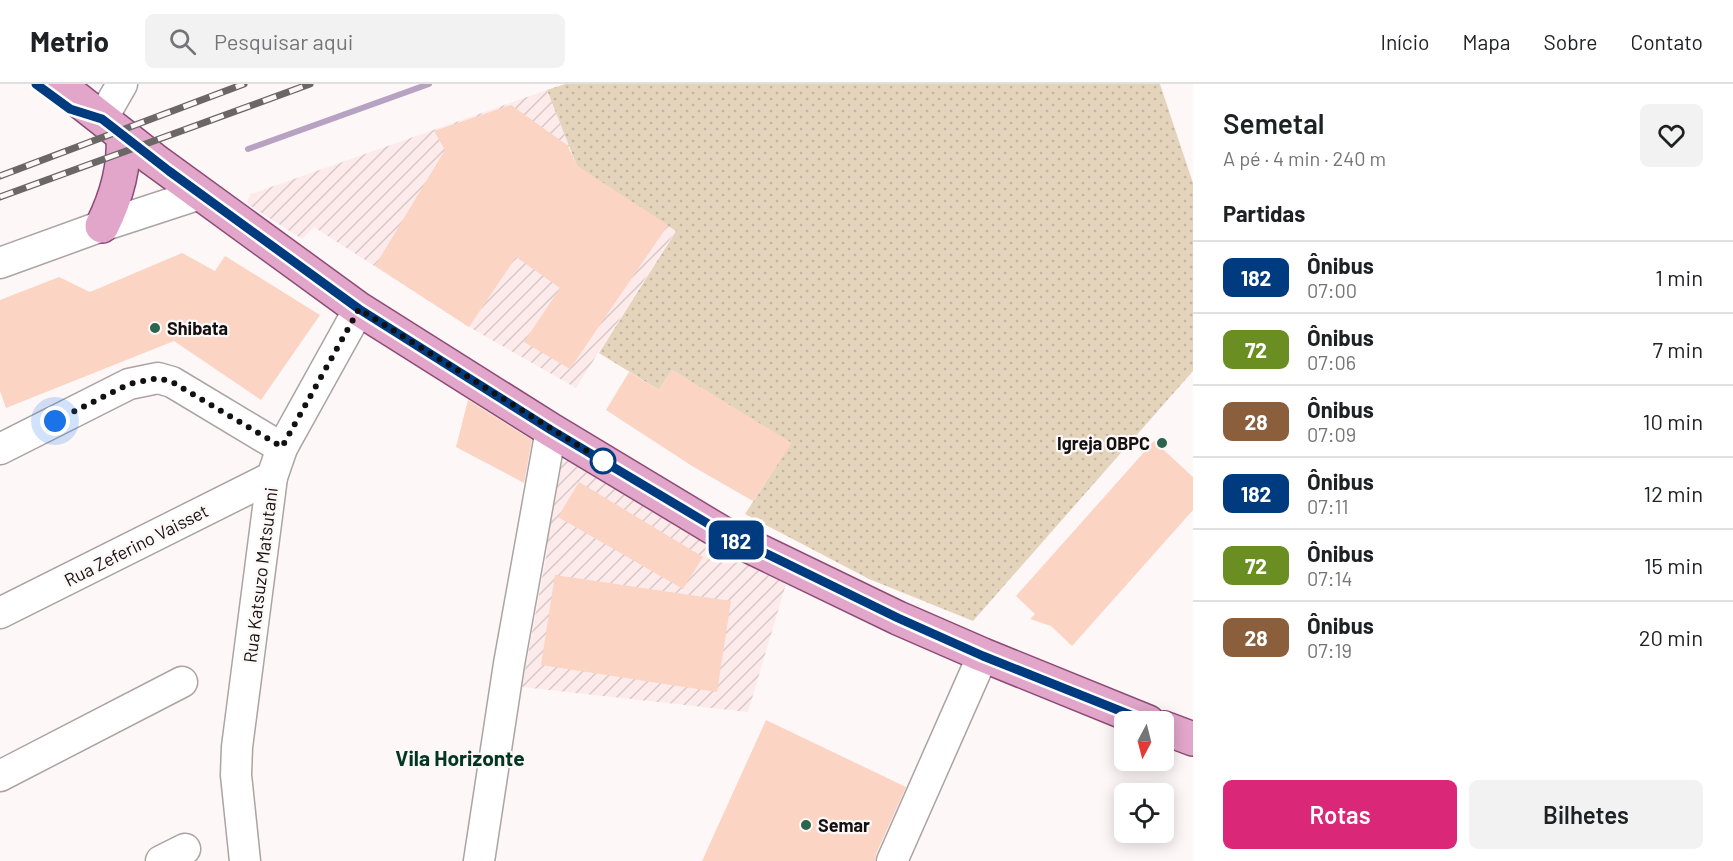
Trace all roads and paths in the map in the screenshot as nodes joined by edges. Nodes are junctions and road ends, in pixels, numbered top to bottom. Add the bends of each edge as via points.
1 (36, 84) edge
2 (58, 84) edge
3 (122, 84) edge
4 (113, 128) junction
5 (200, 194) junction
6 (102, 226) junction
7 (0, 263) edge
8 (359, 309) junction
9 (551, 430) junction
10 (282, 447) junction
11 (0, 449) edge
12 (272, 477) junction
13 (0, 613) edge
14 (983, 656) junction
15 (182, 682) dead end
16 (1120, 711) edge
17 (1174, 732) edge
18 (1193, 740) edge
19 (0, 776) edge
20 (245, 861) edge
21 (479, 861) edge
22 (892, 861) edge

1 - 4 main road via 70,109
2 - 4 main road
3 - 4 street
4 - 5 main road
4 - 6 main road via 124,152 116,196
5 - 6 street
5 - 8 main road
6 - 7 street
8 - 9 main road
8 - 10 street, Rua Katsuzo Matsutani
9 - 14 main road via 722,532
9 - 21 street
10 - 11 street via 172,382 158,378 129,384
10 - 12 street, Rua Katsuzo Matsutani
12 - 13 street, Rua Zeferino Vaisset
12 - 20 street, Rua Katsuzo Matsutani via 237,747
14 - 16 main road
14 - 22 street
15 - 19 street
17 - 18 main road

